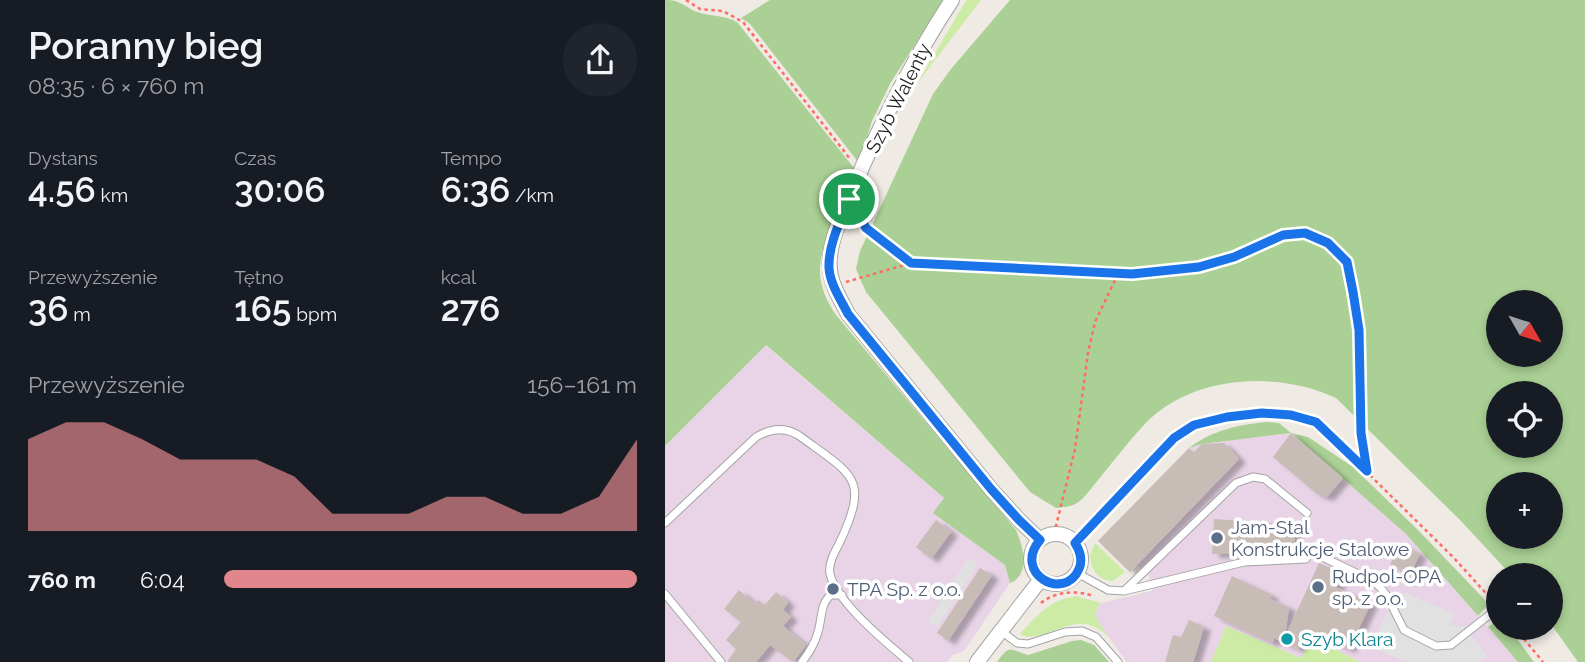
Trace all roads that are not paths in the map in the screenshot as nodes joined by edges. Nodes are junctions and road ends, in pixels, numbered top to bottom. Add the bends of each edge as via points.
1 (952, 0) edge
2 (1132, 481) road end
3 (1307, 513) dead end
4 (665, 523) edge
5 (1040, 540) junction
6 (1075, 543) junction
7 (1077, 573) junction
8 (1041, 579) junction
9 (1124, 591) junction
10 (665, 594) edge
11 (842, 595) junction
12 (1486, 617) edge
13 (1000, 630) junction
14 (721, 662) edge
15 (802, 662) edge
16 (909, 662) edge
17 (977, 662) edge
18 (1118, 662) edge

1 - 5 street, Szyb Walenty via 879,129 849,199 829,267 848,314 991,489
2 - 6 lane
3 - 9 lane via 1265,479 1252,477 1236,484
4 - 11 lane via 756,437 774,429 787,430 841,466 854,483 852,514 829,572
5 - 6 street via 1054,534
5 - 8 street via 1031,560
6 - 7 street via 1081,558
7 - 8 street via 1064,583
7 - 9 lane via 1108,590
8 - 13 street
9 - 12 lane via 1244,562 1306,559 1310,551 1371,580 1380,587 1404,629 1436,646 1451,645
10 - 14 lane
11 - 15 lane via 831,595 825,601 819,630
11 - 16 lane via 865,623
13 - 17 street
13 - 18 lane via 1028,645 1082,631 1096,637

